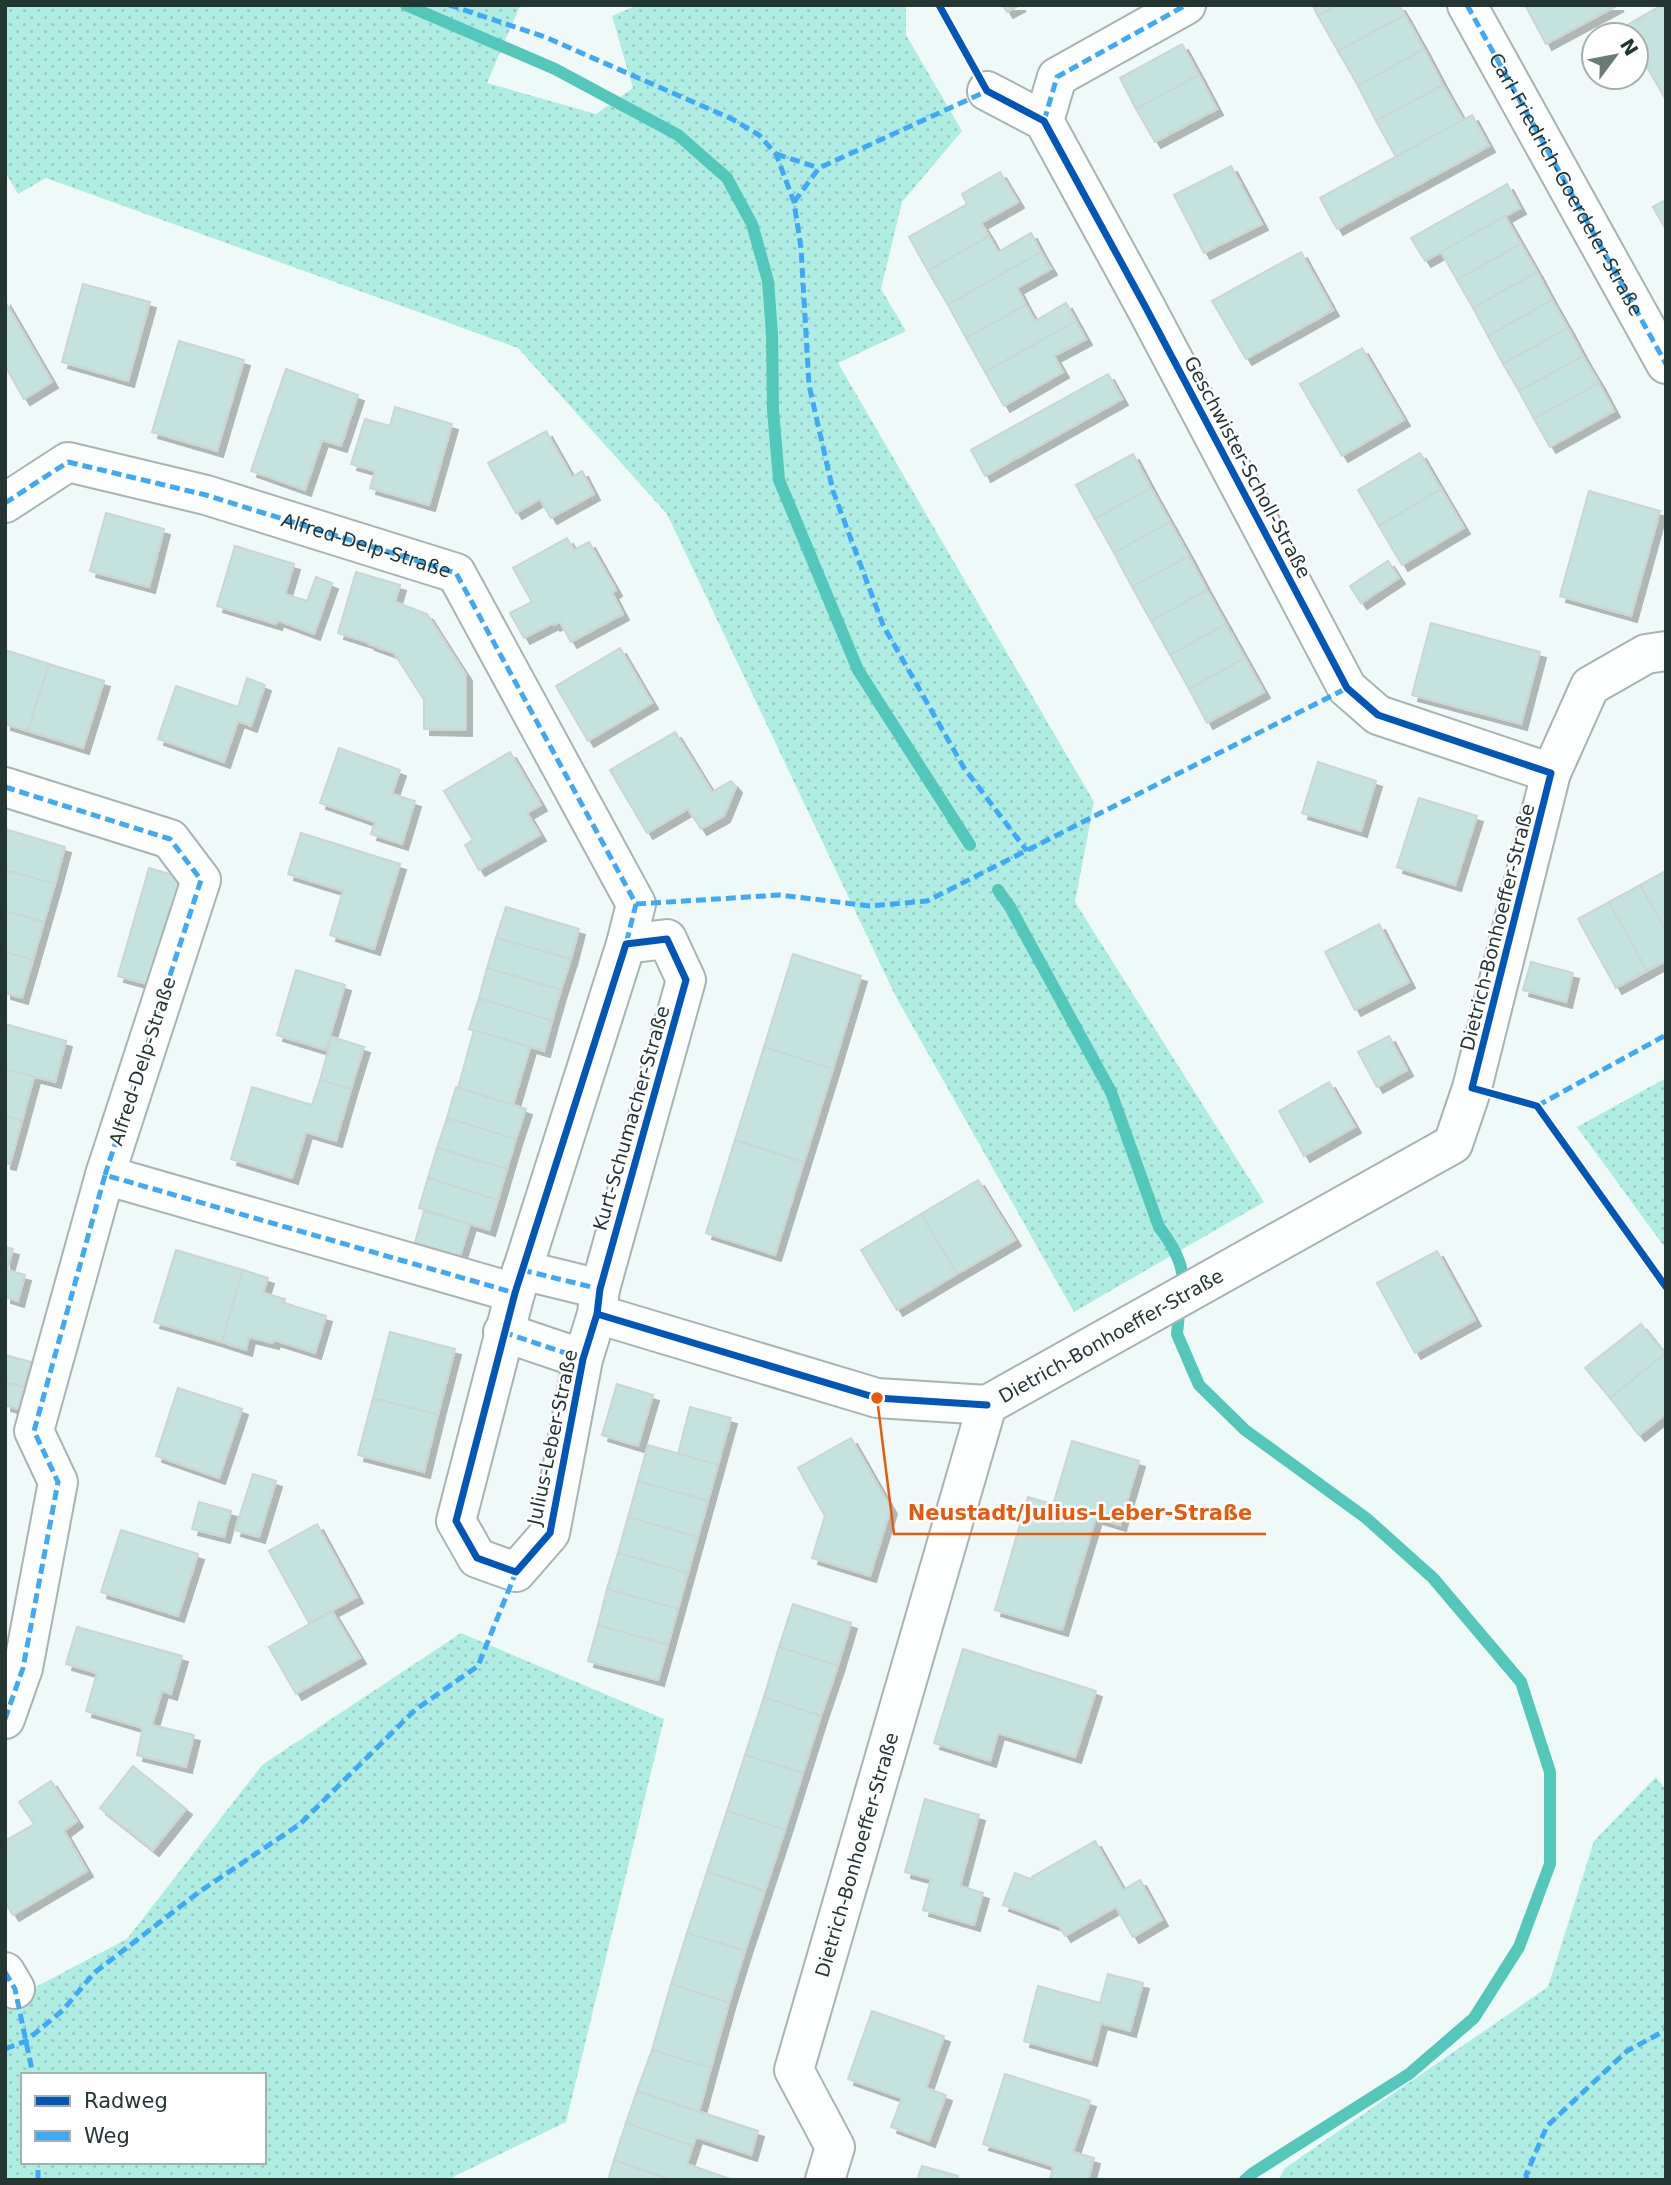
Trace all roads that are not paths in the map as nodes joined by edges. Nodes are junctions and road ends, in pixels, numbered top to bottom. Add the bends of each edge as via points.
1 (1186, 5) edge
2 (1467, 5) edge
3 (987, 91) dead end
4 (1044, 121) junction
5 (1666, 364) edge
6 (5, 503) edge
7 (1666, 651) edge
8 (1551, 774) junction
9 (5, 787) edge
10 (626, 944) junction
11 (105, 1175) junction
12 (518, 1282) junction
13 (599, 1301) junction
14 (503, 1332) junction
15 (583, 1359) junction
16 (987, 1405) junction
17 (5, 1719) edge
18 (825, 2180) edge

1 - 4 street via 1057,77
2 - 5 street, Carl-Friedrich-Goerdeler-Straße
3 - 4 street
4 - 8 street, Geschwister-Scholl-Straße via 1347,688 1378,715
6 - 10 street, Alfred-Delp-Straße via 68,462 206,495 456,573 636,904
7 - 8 street, Dietrich-Bonhoeffer-Straße via 1646,654 1590,686
8 - 16 street, Dietrich-Bonhoeffer-Straße via 1472,1088 1452,1144
9 - 11 street, Alfred-Delp-Straße via 170,839 201,880
10 - 12 street
10 - 13 street, Kurt-Schumacher-Straße via 667,939 686,980
11 - 12 street
11 - 17 street via 34,1431 58,1482 23,1668
12 - 13 street
12 - 14 street, Julius-Leber-Straße
13 - 15 street, Julius-Leber-Straße
13 - 16 street via 877,1398
14 - 15 street, Julius-Leber-Straße
14 - 15 street, Julius-Leber-Straße via 456,1521 477,1558 516,1572 550,1533
16 - 18 street, Dietrich-Bonhoeffer-Straße via 794,2070 835,2147

